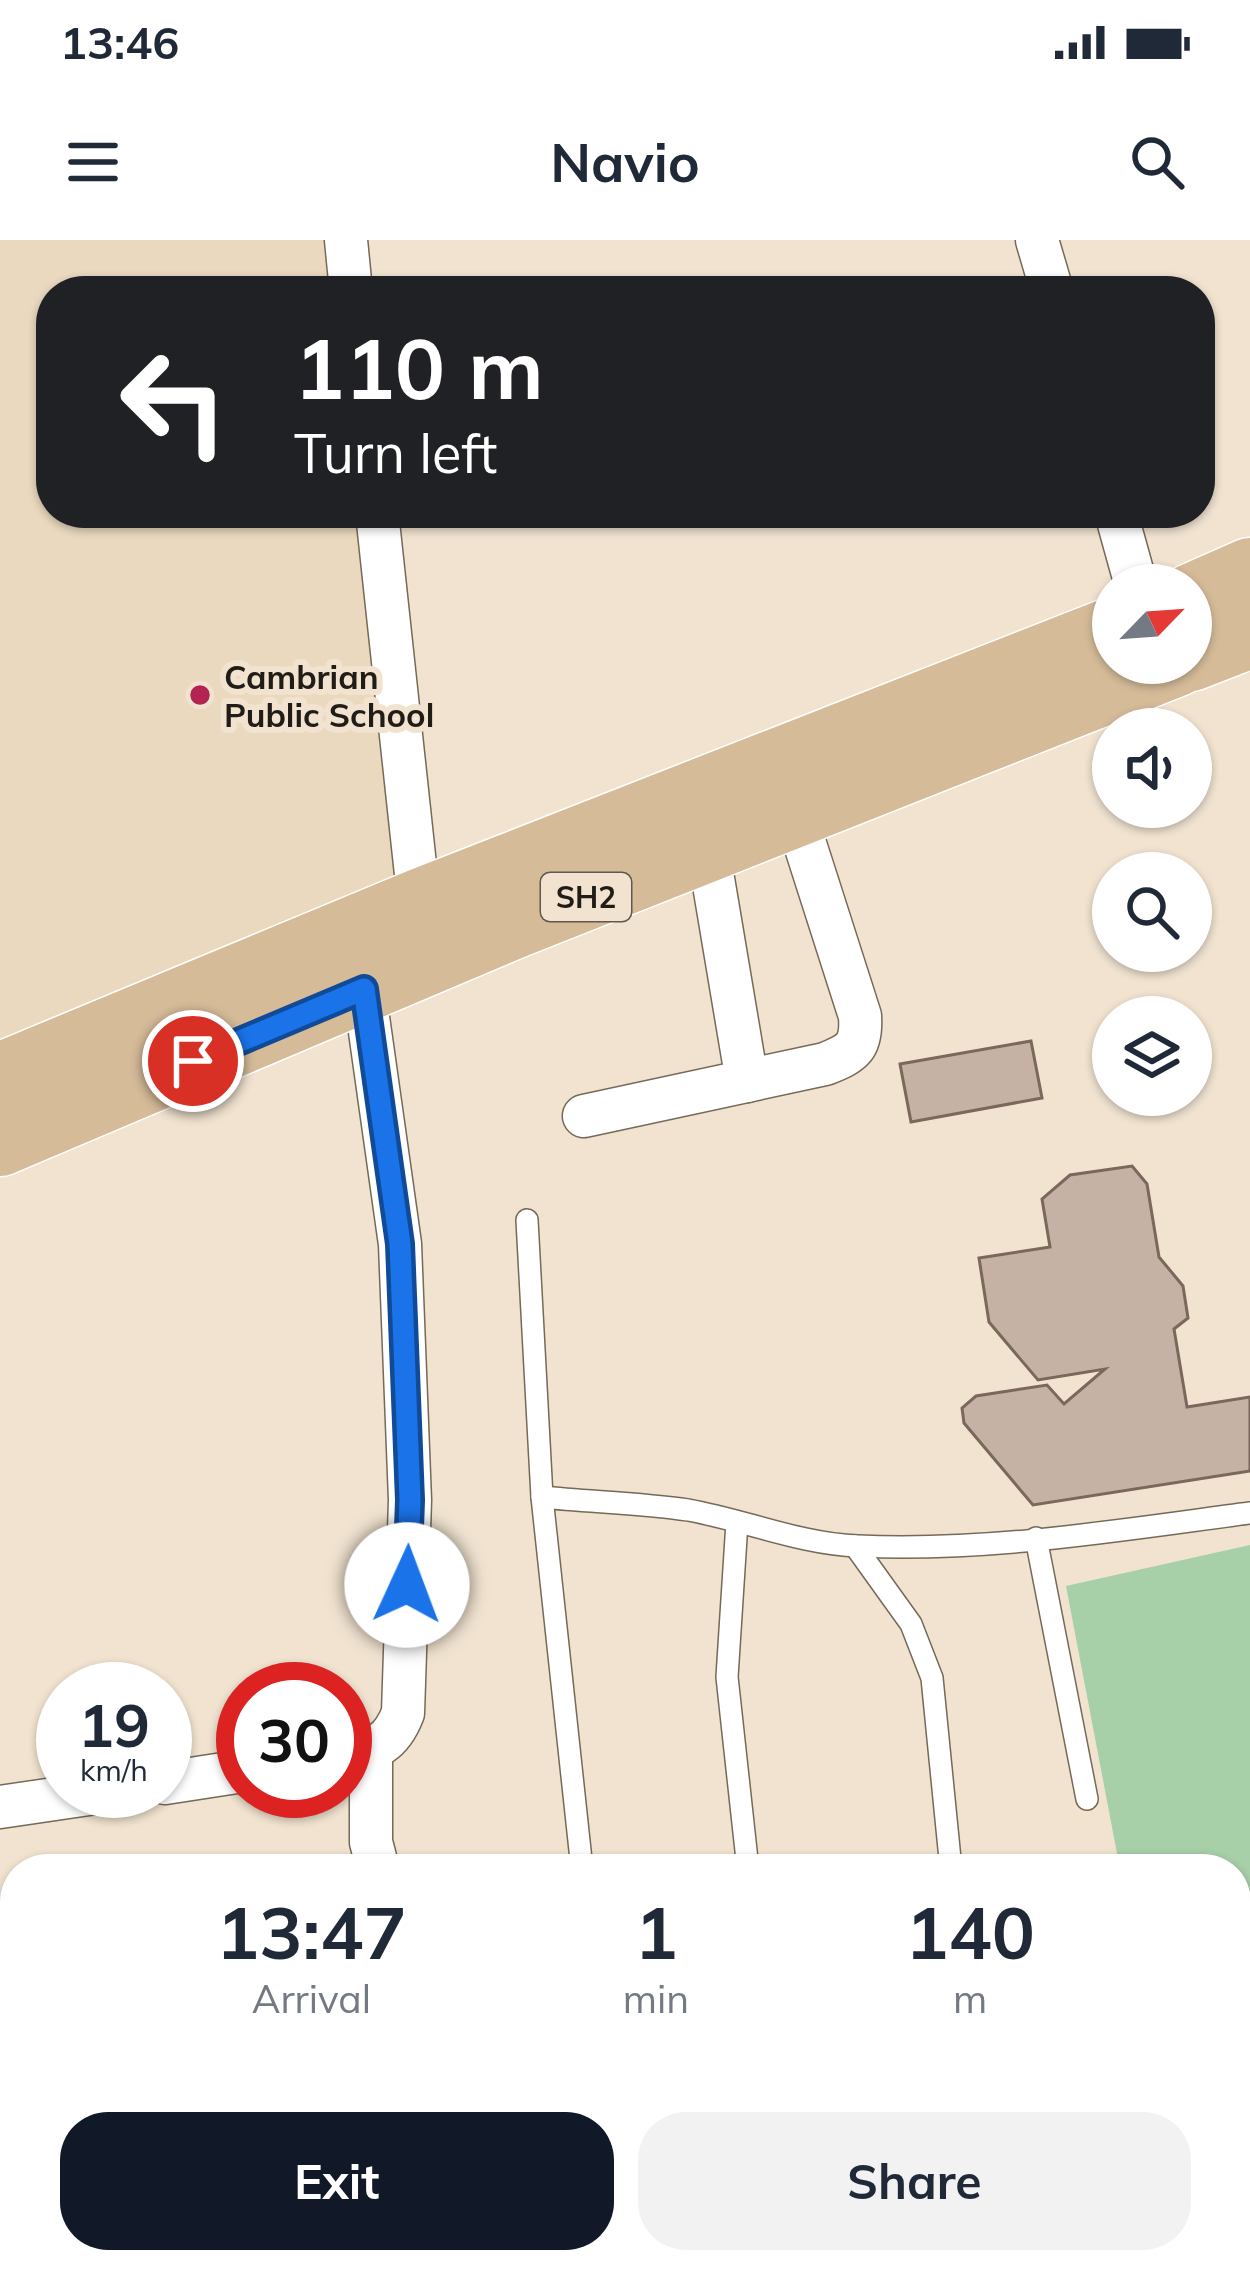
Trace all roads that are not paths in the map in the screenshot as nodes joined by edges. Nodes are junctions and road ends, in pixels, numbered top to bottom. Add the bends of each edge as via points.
1 (346, 240) edge
2 (1037, 240) edge
3 (350, 276) edge
4 (1048, 276) edge
5 (379, 528) edge
6 (1120, 528) edge
7 (1130, 564) edge
8 (1250, 571) edge
9 (1212, 588) edge
10 (1250, 635) edge
11 (1092, 638) edge
12 (1212, 650) edge
13 (1124, 684) edge
14 (795, 813) junction
15 (708, 849) junction
16 (419, 902) junction
17 (364, 989) junction
18 (0, 1076) edge
19 (747, 1081) junction
20 (584, 1116) dead end
21 (0, 1143) edge
22 (526, 1220) dead end
23 (542, 1497) junction
24 (1250, 1513) edge
25 (736, 1522) junction
26 (1036, 1538) junction
27 (855, 1546) junction
28 (372, 1746) edge
29 (1088, 1799) dead end
30 (36, 1802) edge
31 (0, 1807) edge
32 (367, 1818) edge
33 (374, 1854) edge
34 (580, 1854) edge
35 (746, 1854) edge
36 (950, 1854) edge

1 - 3 street
2 - 4 street
5 - 16 street
6 - 7 street
8 - 9 main road
10 - 12 main road
11 - 16 main road, SH2
13 - 14 main road, SH2
14 - 15 main road, SH2
14 - 19 street via 861,1040 825,1064
15 - 17 main road, SH2
15 - 19 street
16 - 18 main road, SH2
17 - 21 main road, SH2
17 - 28 street via 400,1244 410,1500 403,1713 394,1736
19 - 20 street
22 - 23 lane
23 - 25 lane
23 - 34 lane
24 - 26 lane
25 - 27 lane
25 - 35 lane via 727,1677
26 - 27 lane
26 - 29 lane
27 - 36 lane via 911,1624 932,1678
30 - 31 street
32 - 33 street

